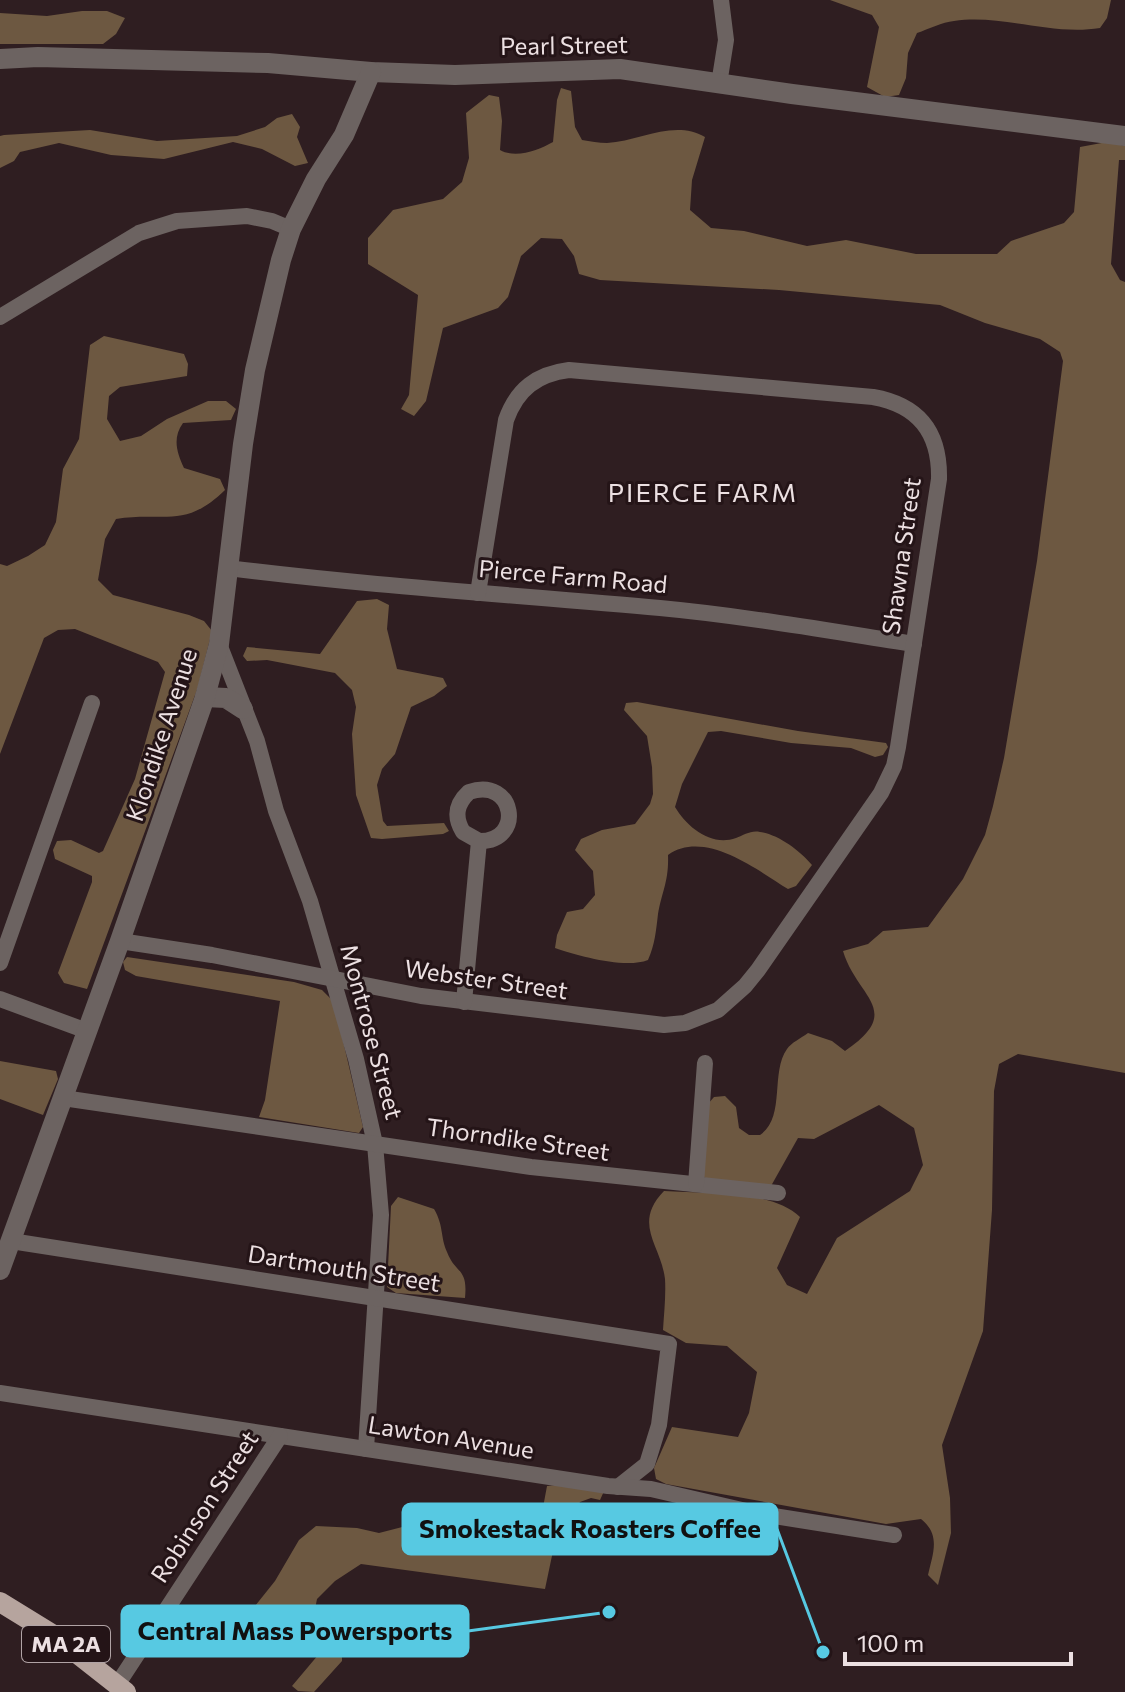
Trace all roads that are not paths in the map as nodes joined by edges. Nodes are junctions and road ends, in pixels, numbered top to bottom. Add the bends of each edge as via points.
1 (721, 0) edge
2 (0, 59) edge
3 (371, 72) junction
4 (719, 84) junction
5 (1125, 136) edge
6 (291, 229) junction
7 (0, 317) edge
8 (228, 568) junction
9 (478, 593) junction
10 (219, 644) junction
11 (914, 644) junction
12 (205, 697) junction
13 (92, 703) dead end
14 (243, 709) junction
15 (479, 841) dead end
16 (120, 941) junction
17 (0, 963) edge
18 (334, 980) junction
19 (0, 999) edge
20 (464, 1002) junction
21 (704, 1017) joint
22 (87, 1031) junction
23 (705, 1063) dead end
24 (63, 1098) junction
25 (375, 1144) junction
26 (696, 1184) junction
27 (778, 1193) dead end
28 (11, 1241) junction
29 (0, 1270) edge
30 (377, 1298) junction
31 (0, 1393) edge
32 (280, 1436) junction
33 (366, 1449) junction
34 (618, 1487) junction
35 (894, 1535) dead end
36 (0, 1602) edge
37 (122, 1688) edge

1 - 4 street via 726,40
2 - 3 street, Pearl Street via 268,63
3 - 4 street, Pearl Street via 455,75 620,69
3 - 6 street, Klondike Avenue via 344,135
4 - 5 street, Pearl Street
6 - 7 street via 247,216 177,221 139,233
6 - 8 street, Klondike Avenue via 255,370
8 - 9 street, Pierce Farm Road
8 - 10 street, Klondike Avenue
9 - 11 street, Pierce Farm Road via 662,608
9 - 11 street, Shawna Street via 506,420 519,394 551,372 873,397 899,404 918,417 937,453 939,479
10 - 12 street, Klondike Avenue
10 - 14 street, Montrose Street
11 - 21 street, Shawna Street via 897,757 886,784 752,978
12 - 14 street via 226,698
12 - 16 street, Klondike Avenue
13 - 17 street
14 - 18 street, Montrose Street
15 - 20 street
16 - 18 street, Webster Street
16 - 22 street, Klondike Avenue
18 - 20 street, Webster Street
18 - 25 street, Montrose Street
19 - 22 street
20 - 21 street, Webster Street via 639,1024
22 - 24 street, Klondike Avenue
23 - 26 street
24 - 25 street, Thorndike Street
24 - 28 street, Klondike Avenue
25 - 26 street, Thorndike Street
25 - 30 street, Montrose Street via 381,1215
26 - 27 street, Thorndike Street
28 - 29 street, Klondike Avenue
28 - 30 street, Dartmouth Street
30 - 33 street, Montrose Street
30 - 34 street, Dartmouth Street via 669,1344 659,1425 647,1464
31 - 32 street, Lawton Avenue
32 - 33 street, Lawton Avenue
32 - 37 street, Robinson Street
33 - 34 street, Lawton Avenue
34 - 35 street, Lawton Avenue
36 - 37 main road, MA 2A

